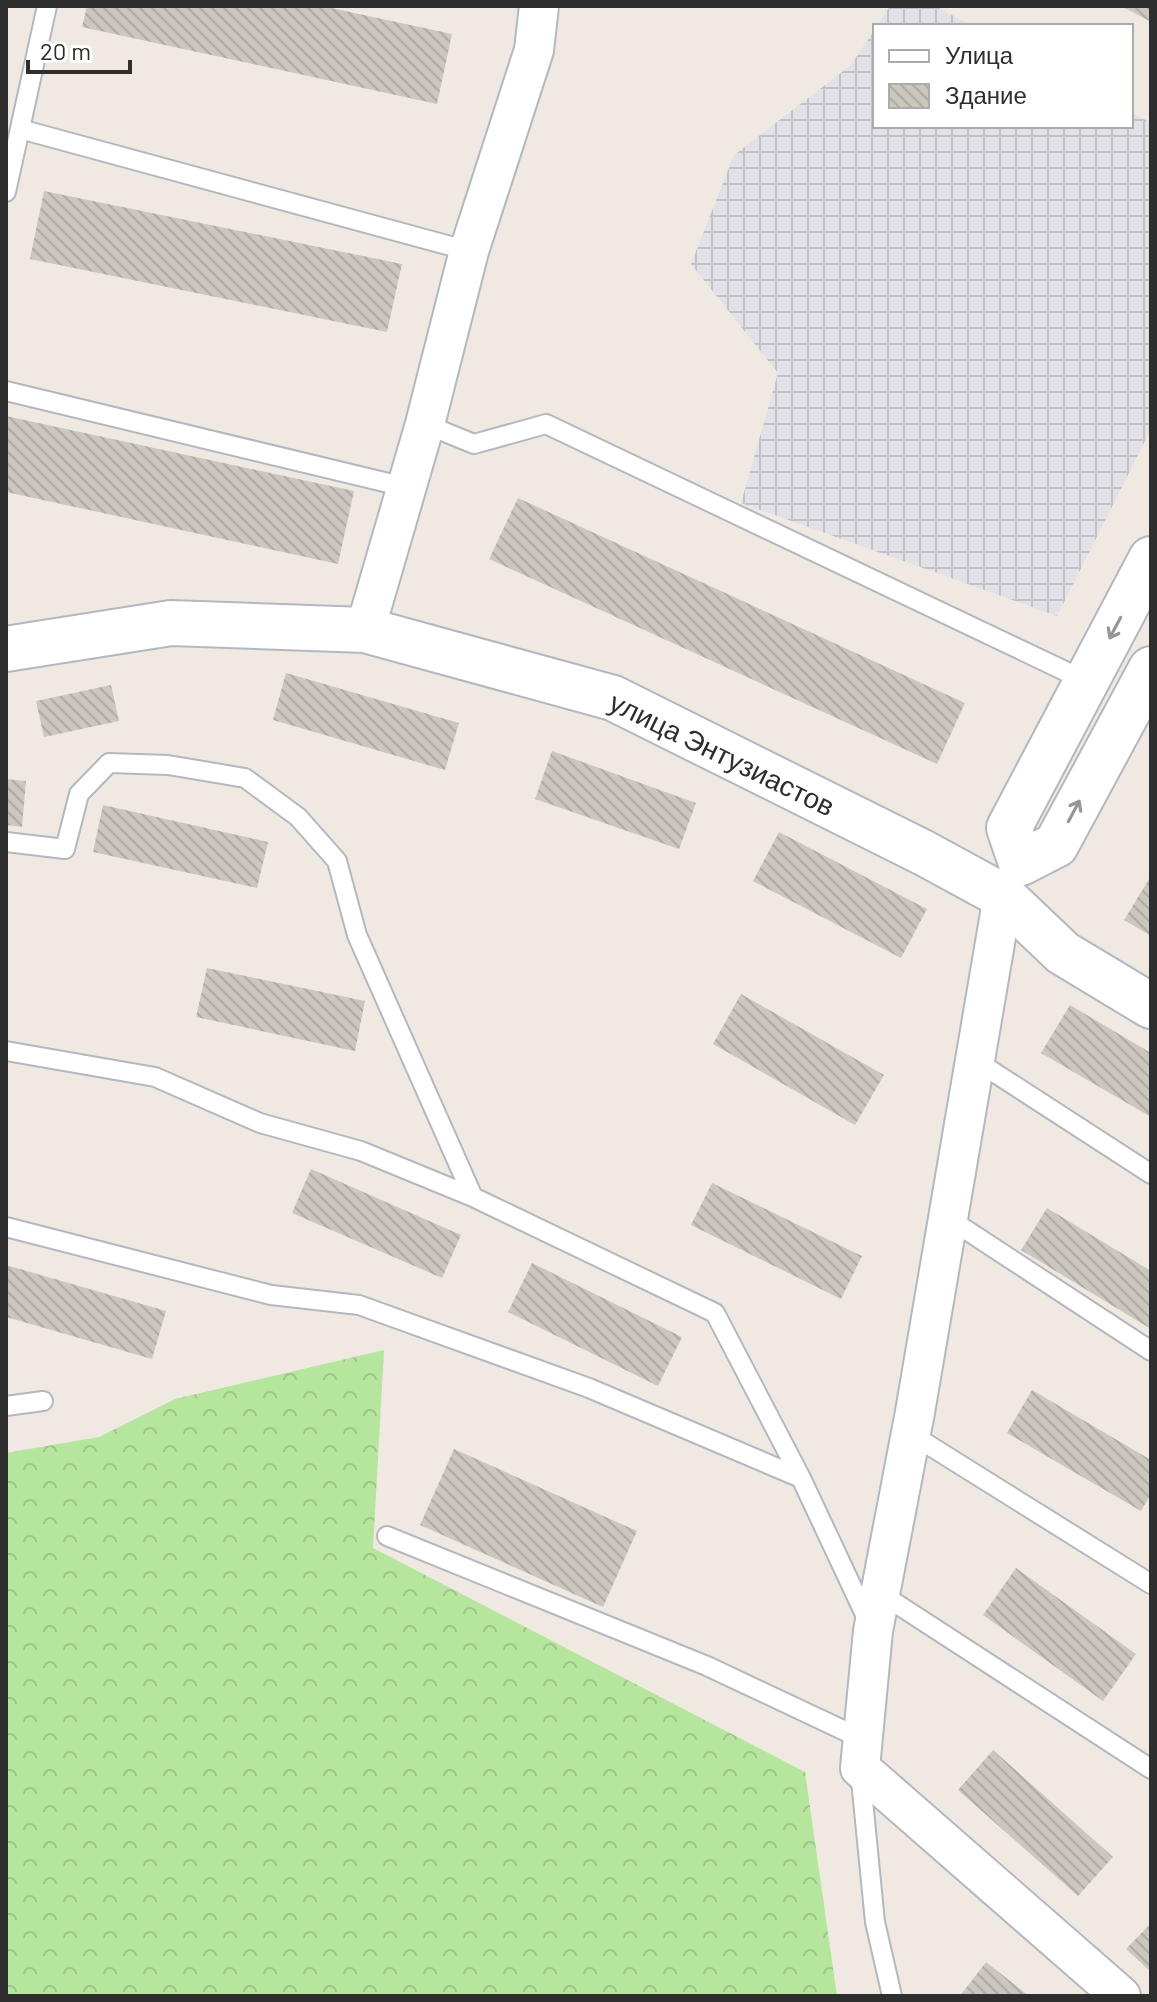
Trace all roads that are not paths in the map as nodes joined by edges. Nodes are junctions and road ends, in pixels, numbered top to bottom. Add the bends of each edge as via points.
1 (47, 6) edge
2 (539, 6) edge
3 (20, 129) junction
4 (6, 192) edge
5 (469, 251) junction
6 (6, 391) edge
7 (425, 424) junction
8 (405, 487) junction
9 (1151, 559) edge
10 (365, 630) junction
11 (6, 649) edge
12 (1151, 669) edge
13 (1086, 681) junction
14 (6, 842) edge
15 (1012, 880) junction
16 (1151, 1006) edge
17 (6, 1051) edge
18 (975, 1060) junction
19 (1151, 1174) edge
20 (473, 1197) junction
21 (948, 1218) junction
22 (6, 1227) edge
23 (1151, 1351) edge
24 (43, 1401) dead end
25 (6, 1406) edge
26 (911, 1434) junction
27 (801, 1478) junction
28 (387, 1536) dead end
29 (1151, 1584) edge
30 (880, 1593) junction
31 (873, 1631) junction
32 (861, 1753) junction
33 (1151, 1769) edge
34 (892, 1996) edge
35 (1121, 1996) edge

1 - 3 lane
2 - 5 street via 534,50
3 - 4 lane
3 - 5 lane
5 - 7 street
6 - 8 lane
7 - 8 street
7 - 13 lane via 474,444 546,424
8 - 10 street
9 -> 13 street
10 - 11 street, улица Энтузиастов via 171,623
10 - 15 street, улица Энтузиастов via 613,698 924,853
15 -> 12 street via 1056,845
13 - 15 street via 1009,828
14 - 20 lane via 65,849 79,794 109,763 168,765 245,778 298,817 337,861 357,935
15 - 16 street, улица Энтузиастов via 1063,953
15 - 18 street
17 - 20 lane via 155,1077 260,1123 361,1151
18 - 19 lane
18 - 21 street
20 - 27 lane via 715,1313
21 - 23 lane
21 - 26 street
22 - 27 lane via 271,1295 359,1305 589,1388
24 - 25 lane
26 - 29 lane
26 - 30 street
27 - 31 lane
28 - 32 lane via 707,1666
30 - 31 street
30 - 33 lane
31 - 32 street
32 - 34 lane via 875,1922
32 - 35 street

